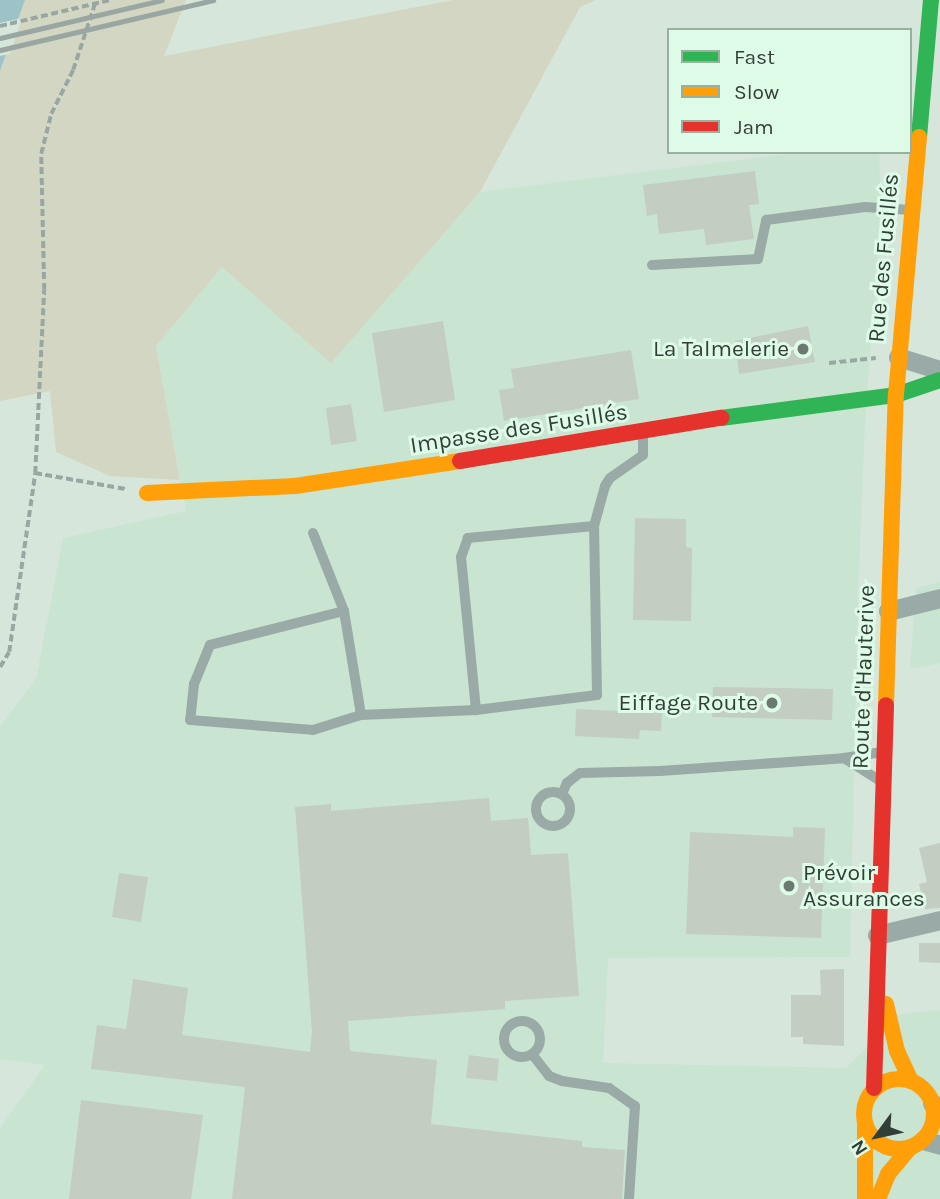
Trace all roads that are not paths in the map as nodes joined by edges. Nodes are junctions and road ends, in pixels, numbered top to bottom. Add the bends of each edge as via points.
1 (931, 0) edge
2 (911, 210) junction
3 (652, 265) dead end
4 (898, 357) junction
5 (940, 370) edge
6 (940, 380) edge
7 (896, 395) junction
8 (642, 433) junction
9 (147, 493) road end
10 (594, 526) junction
11 (313, 533) dead end
12 (940, 598) edge
13 (344, 611) junction
14 (888, 611) junction
15 (476, 710) junction
16 (361, 715) junction
17 (884, 751) junction
18 (844, 758) junction
19 (883, 783) junction
20 (562, 794) dead end
21 (940, 920) edge
22 (877, 935) junction
23 (877, 961) junction
24 (533, 1054) dead end
25 (911, 1081) junction
26 (874, 1088) junction
27 (936, 1107) edge
28 (865, 1126) junction
29 (925, 1144) edge
30 (629, 1199) edge
31 (865, 1199) edge
32 (878, 1199) edge

1 - 2 main road, Rue des Fusillés
2 - 3 lane via 865,207 765,220 758,259
2 - 4 main road, Rue des Fusillés
4 - 5 street
4 - 7 main road, Rue des Fusillés
6 - 7 main road, Impasse des Fusillés
7 - 8 main road, Impasse des Fusillés
7 - 14 main road, Route d'Hauterive
8 - 9 main road, Impasse des Fusillés via 295,486
8 - 10 lane via 643,455 610,478
10 - 15 lane via 597,695
10 - 15 lane via 468,538 461,557
11 - 13 lane
12 - 14 street
13 - 16 lane
13 - 16 lane via 210,645 194,684 190,720 313,730
14 - 17 main road, Route d'Hauterive
15 - 16 lane
17 - 18 lane
17 - 19 main road, Route d'Hauterive
18 - 19 lane
18 - 20 lane via 580,773
19 - 22 main road, Route d'Hauterive
21 - 22 street
22 - 23 main road, Route d'Hauterive
23 - 25 main road, Route d'Hauterive via 897,1051
23 - 26 main road, Route d'Hauterive
24 - 30 lane via 549,1076 609,1088 635,1105
25 - 26 main road via 891,1079
25 - 27 main road
26 - 28 main road via 864,1106
27 - 29 main road
28 - 29 main road via 889,1149
28 - 31 main road
29 - 32 main road via 888,1174

